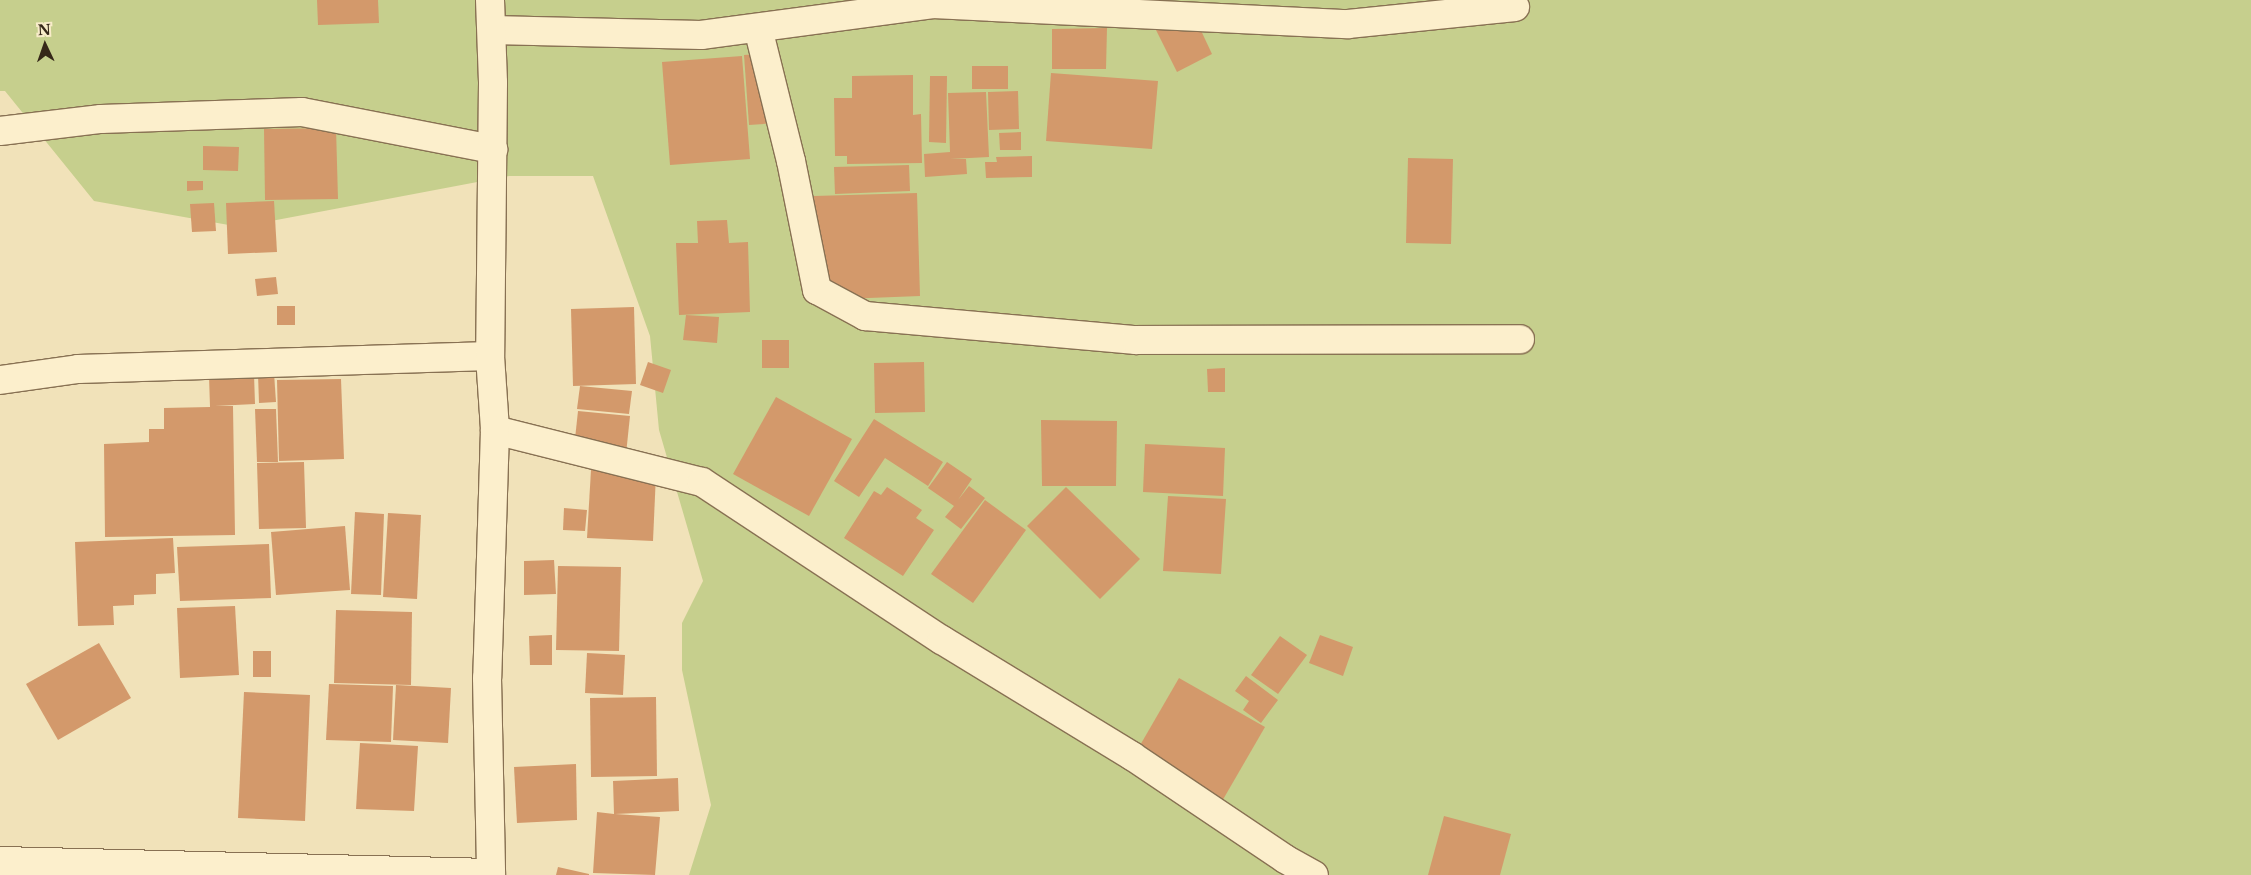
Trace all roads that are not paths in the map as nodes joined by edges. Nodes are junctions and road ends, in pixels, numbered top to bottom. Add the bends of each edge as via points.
1 (490, 0) edge
2 (1515, 7) dead end
3 (758, 28) junction
4 (492, 30) junction
5 (0, 131) edge
6 (493, 149) junction
7 (1520, 339) dead end
8 (490, 356) junction
9 (0, 380) edge
10 (495, 430) junction
11 (0, 861) edge
12 (491, 874) edge
13 (1314, 875) edge

1 - 4 street
2 - 3 street via 1348,24 934,4
3 - 4 street via 701,35
3 - 7 street via 791,161 817,290 865,316 1136,340
4 - 6 street
5 - 6 street via 101,118 302,112
6 - 8 street
8 - 9 street via 78,369
8 - 10 street
10 - 12 street via 487,678
10 - 13 street via 702,482 942,640 1132,756
11 - 12 street

